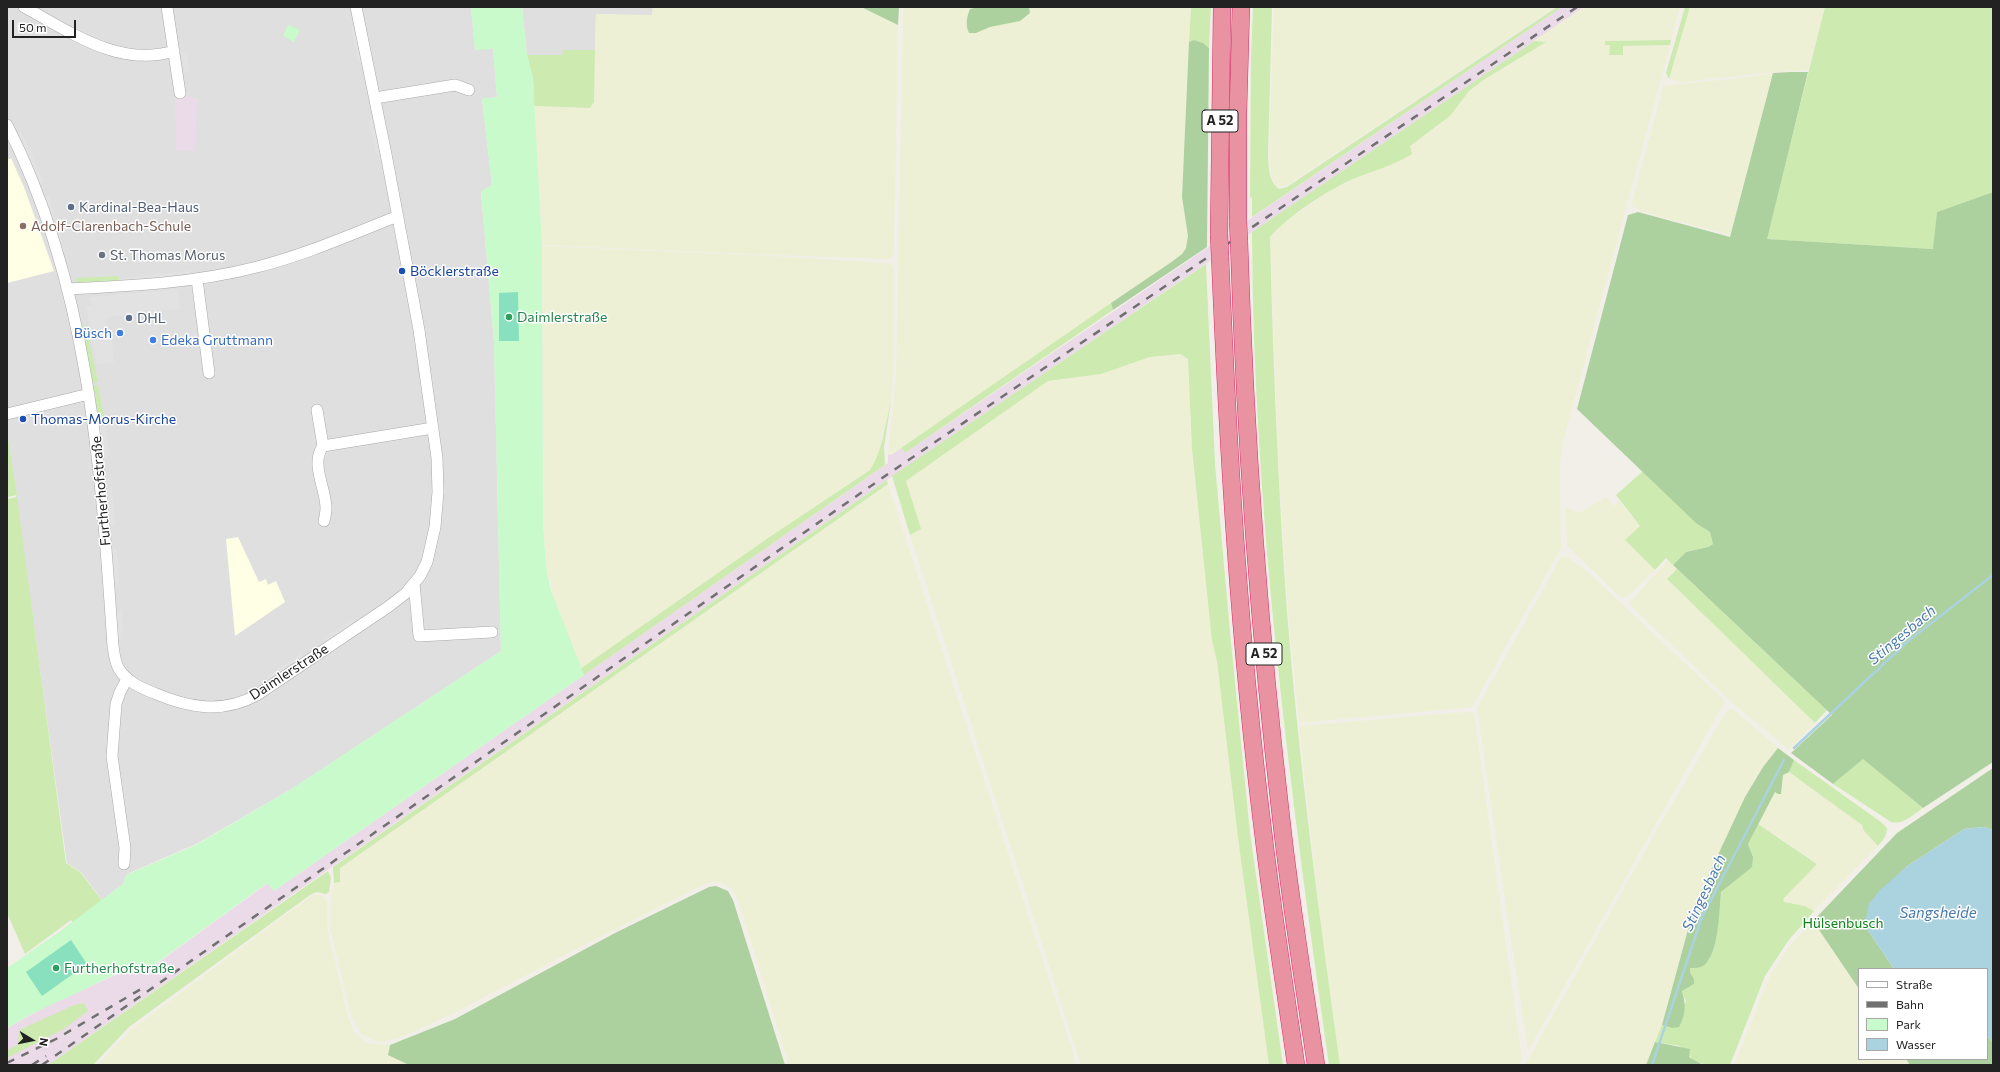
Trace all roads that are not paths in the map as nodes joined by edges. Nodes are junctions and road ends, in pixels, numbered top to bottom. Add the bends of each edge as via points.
1 (24, 7) edge
2 (167, 7) edge
3 (356, 7) edge
4 (1222, 7) edge
5 (1241, 7) edge
6 (174, 51) junction
7 (469, 90) dead end
8 (180, 93) dead end
9 (375, 98) junction
10 (7, 125) edge
11 (398, 216) junction
12 (197, 279) junction
13 (67, 290) junction
14 (209, 373) dead end
15 (89, 394) junction
16 (317, 410) dead end
17 (7, 414) edge
18 (433, 428) junction
19 (323, 446) junction
20 (324, 521) dead end
21 (414, 583) junction
22 (492, 632) dead end
23 (127, 679) junction
24 (124, 864) dead end
25 (1296, 1065) edge
26 (1316, 1065) edge

1 - 6 street via 104,48 144,56
2 - 6 street
3 - 9 street, Daimlerstraße
4 - 25 highway, A 52, bridge via 1219,235 1229,464 1262,830
5 - 26 highway, A 52, bridge via 1238,222 1244,385 1261,627 1282,828
6 - 8 street
7 - 9 street via 455,85
9 - 11 street, Daimlerstraße
10 - 13 street, Furtherhofstraße via 34,184
11 - 12 street via 258,267
11 - 18 street, Daimlerstraße via 419,330
12 - 13 street
12 - 14 street
13 - 15 street, Furtherhofstraße
15 - 17 street
15 - 23 street, Furtherhofstraße via 100,469 113,646 118,668
16 - 19 street
18 - 19 street
18 - 21 street, Daimlerstraße via 438,480 435,527 427,562
19 - 20 street via 317,460 326,508
21 - 22 street via 420,636
21 - 23 street, Daimlerstraße via 388,607 257,695 239,704 210,708 184,705 140,688
23 - 24 street via 116,704 112,756

